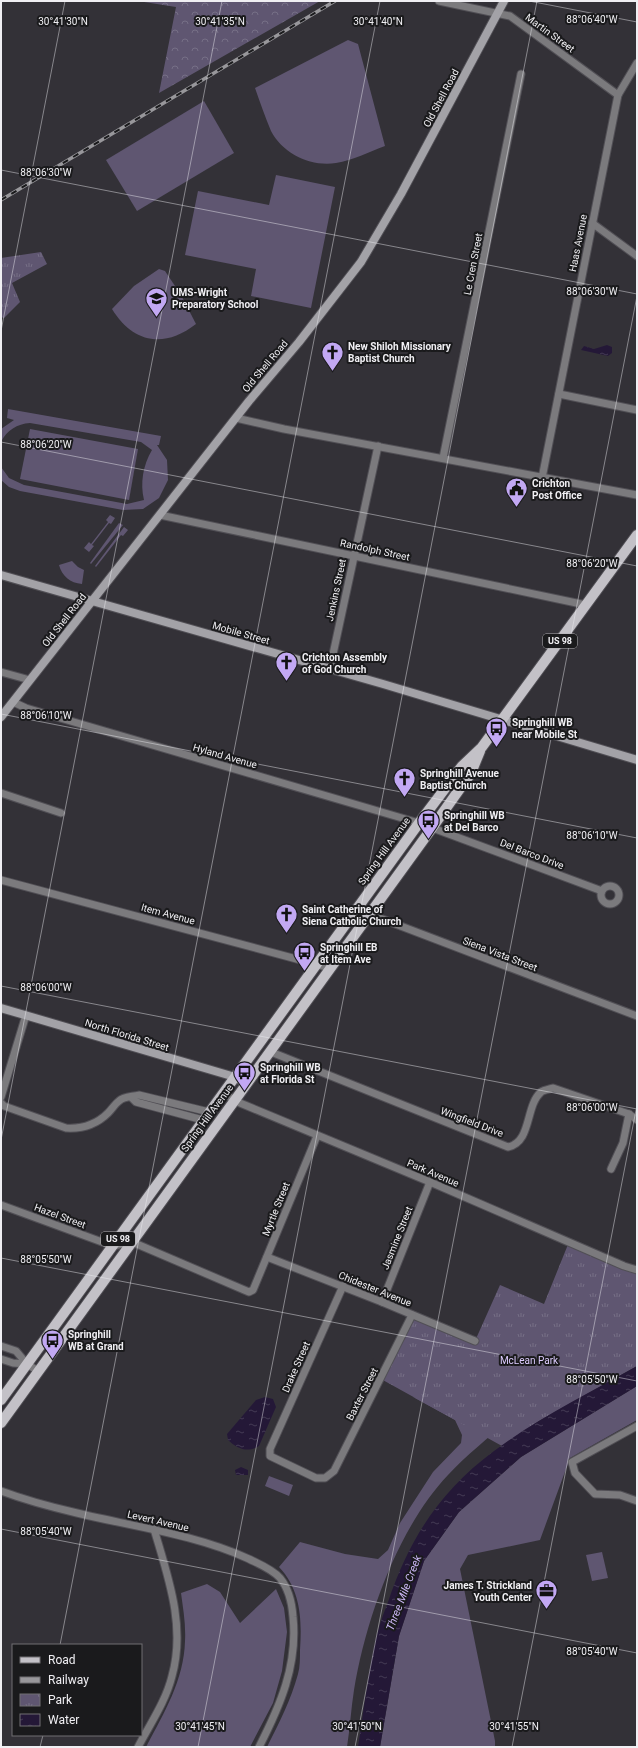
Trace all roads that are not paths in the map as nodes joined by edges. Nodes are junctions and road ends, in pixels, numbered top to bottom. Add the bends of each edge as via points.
1 (439, 1) edge
2 (504, 1) edge
3 (497, 13) junction
4 (637, 63) edge
5 (520, 74) dead end
6 (618, 95) junction
7 (592, 224) junction
8 (637, 256) edge
9 (558, 394) junction
10 (637, 410) edge
11 (236, 418) junction
12 (378, 446) junction
13 (443, 458) junction
14 (542, 478) junction
15 (637, 495) edge
16 (160, 515) junction
17 (637, 535) edge
18 (354, 556) junction
19 (1, 575) edge
20 (92, 601) junction
21 (586, 605) junction
22 (330, 668) junction
23 (1, 672) edge
24 (30, 680) junction
25 (13, 702) junction
26 (1, 717) edge
27 (502, 720) junction
28 (482, 747) junction
29 (637, 760) edge
30 (1, 793) edge
31 (61, 813) dead end
32 (419, 823) junction
33 (432, 828) junction
34 (1, 880) edge
35 (602, 891) dead end
36 (356, 909) junction
37 (369, 914) junction
38 (316, 964) junction
39 (330, 968) junction
40 (1, 1008) edge
41 (26, 1015) junction
42 (637, 1016) edge
43 (271, 1052) junction
44 (235, 1077) junction
45 (246, 1084) junction
46 (223, 1093) junction
47 (1, 1097) edge
48 (234, 1101) junction
49 (1, 1103) edge
50 (629, 1114) junction
51 (206, 1116) junction
52 (637, 1120) edge
53 (317, 1136) junction
54 (610, 1169) dead end
55 (430, 1182) junction
56 (1, 1205) edge
57 (132, 1242) junction
58 (113, 1246) junction
59 (267, 1257) junction
60 (637, 1270) edge
61 (343, 1286) junction
62 (382, 1302) junction
63 (412, 1315) junction
64 (475, 1341) dead end
65 (1, 1346) edge
66 (1, 1359) edge
67 (27, 1364) junction
68 (38, 1371) junction
69 (1, 1400) edge
70 (1, 1423) edge
71 (637, 1426) edge
72 (325, 1478) joint
73 (1, 1491) edge
74 (637, 1501) edge
75 (154, 1529) junction
76 (138, 1747) edge
77 (259, 1747) edge

1 - 3 street, Martin Street
2 - 3 street, Old Shell Road
3 - 6 street, Martin Street via 510,16
3 - 11 street, Old Shell Road via 368,251 319,317
4 - 6 street, Haas Avenue
5 - 13 street, Le Cren Street
6 - 7 street, Haas Avenue
7 - 8 street
7 - 9 street, Haas Avenue
9 - 10 street
9 - 14 street, Haas Avenue
11 - 12 street
11 - 16 street, Old Shell Road
12 - 13 street
12 - 18 street, Jenkins Street
13 - 14 street
14 - 15 street
16 - 18 street, Randolph Street
16 - 20 street, Old Shell Road
17 - 21 main road, Spring Hill Avenue / US 98
18 - 21 street, Randolph Street
18 - 22 street, Jenkins Street
19 - 20 street, Mobile Street
20 - 22 street, Mobile Street
20 - 24 street, Old Shell Road
21 - 27 main road, Spring Hill Avenue / US 98
22 - 27 street, Mobile Street
23 - 24 street
24 - 25 street, Old Shell Road
25 - 26 street, Old Shell Road
25 - 32 street, Hyland Avenue via 26,708
27 - 28 main road, Spring Hill Avenue / US 98
27 - 29 street, Mobile Street
28 - 32 main road, Spring Hill Avenue / US 98 via 462,766
28 - 33 main road, Spring Hill Avenue / US 98 via 471,773
30 - 31 street
32 - 33 street, Hyland Avenue
32 - 36 main road, Spring Hill Avenue / US 98
33 - 35 street, Del Barco Drive
33 - 37 main road, Spring Hill Avenue / US 98
34 - 38 street, Item Avenue
36 - 37 street, Siena Vista Street
36 - 38 main road, Spring Hill Avenue / US 98
37 - 39 main road, Spring Hill Avenue / US 98
37 - 42 street, Siena Vista Street
38 - 39 street, Item Avenue
38 - 44 main road, Spring Hill Avenue / US 98
39 - 43 main road, Spring Hill Avenue / US 98
40 - 41 street, North Florida Street
41 - 44 street, North Florida Street
41 - 47 street
43 - 45 main road, Spring Hill Avenue / US 98
43 - 50 street, Wingfield Drive via 508,1147 515,1146 522,1137 541,1092 553,1088
44 - 45 street, North Florida Street
44 - 46 main road, Spring Hill Avenue / US 98
45 - 48 main road, Spring Hill Avenue / US 98
46 - 48 street, Park Avenue
46 - 51 main road, Spring Hill Avenue / US 98
48 - 53 street, Park Avenue
48 - 57 main road, Spring Hill Avenue / US 98
49 - 51 street via 54,1125 76,1129 97,1122 118,1101 139,1095
50 - 52 street, Wingfield Drive
50 - 54 street via 623,1143
51 - 58 main road, Spring Hill Avenue / US 98
53 - 55 street, Park Avenue
53 - 59 street, Myrtle Street
55 - 60 street, Park Avenue
55 - 62 street, Jasmine Street
56 - 58 street, Hazel Street
57 - 58 street
57 - 59 street, Myrtle Street via 249,1292 253,1290
57 - 68 main road, Spring Hill Avenue / US 98
58 - 67 main road, Spring Hill Avenue / US 98
59 - 61 street, Chidester Avenue
61 - 62 street, Chidester Avenue
61 - 72 street, Drake Street via 270,1449 270,1456 316,1478
62 - 63 street, Chidester Avenue
63 - 64 street, Chidester Avenue
63 - 72 street, Baxter Street via 334,1470
65 - 67 street via 16,1351
66 - 67 street
67 - 68 street
67 - 69 main road, Spring Hill Avenue / US 98
68 - 70 main road, Spring Hill Avenue / US 98
71 - 74 street via 572,1462 575,1473 595,1494 620,1495
73 - 75 street, Levert Avenue via 77,1513
75 - 76 street via 174,1597 177,1641 172,1676
75 - 77 street, Levert Avenue via 223,1549 265,1567 280,1578 292,1601 294,1627 291,1665 282,1699

